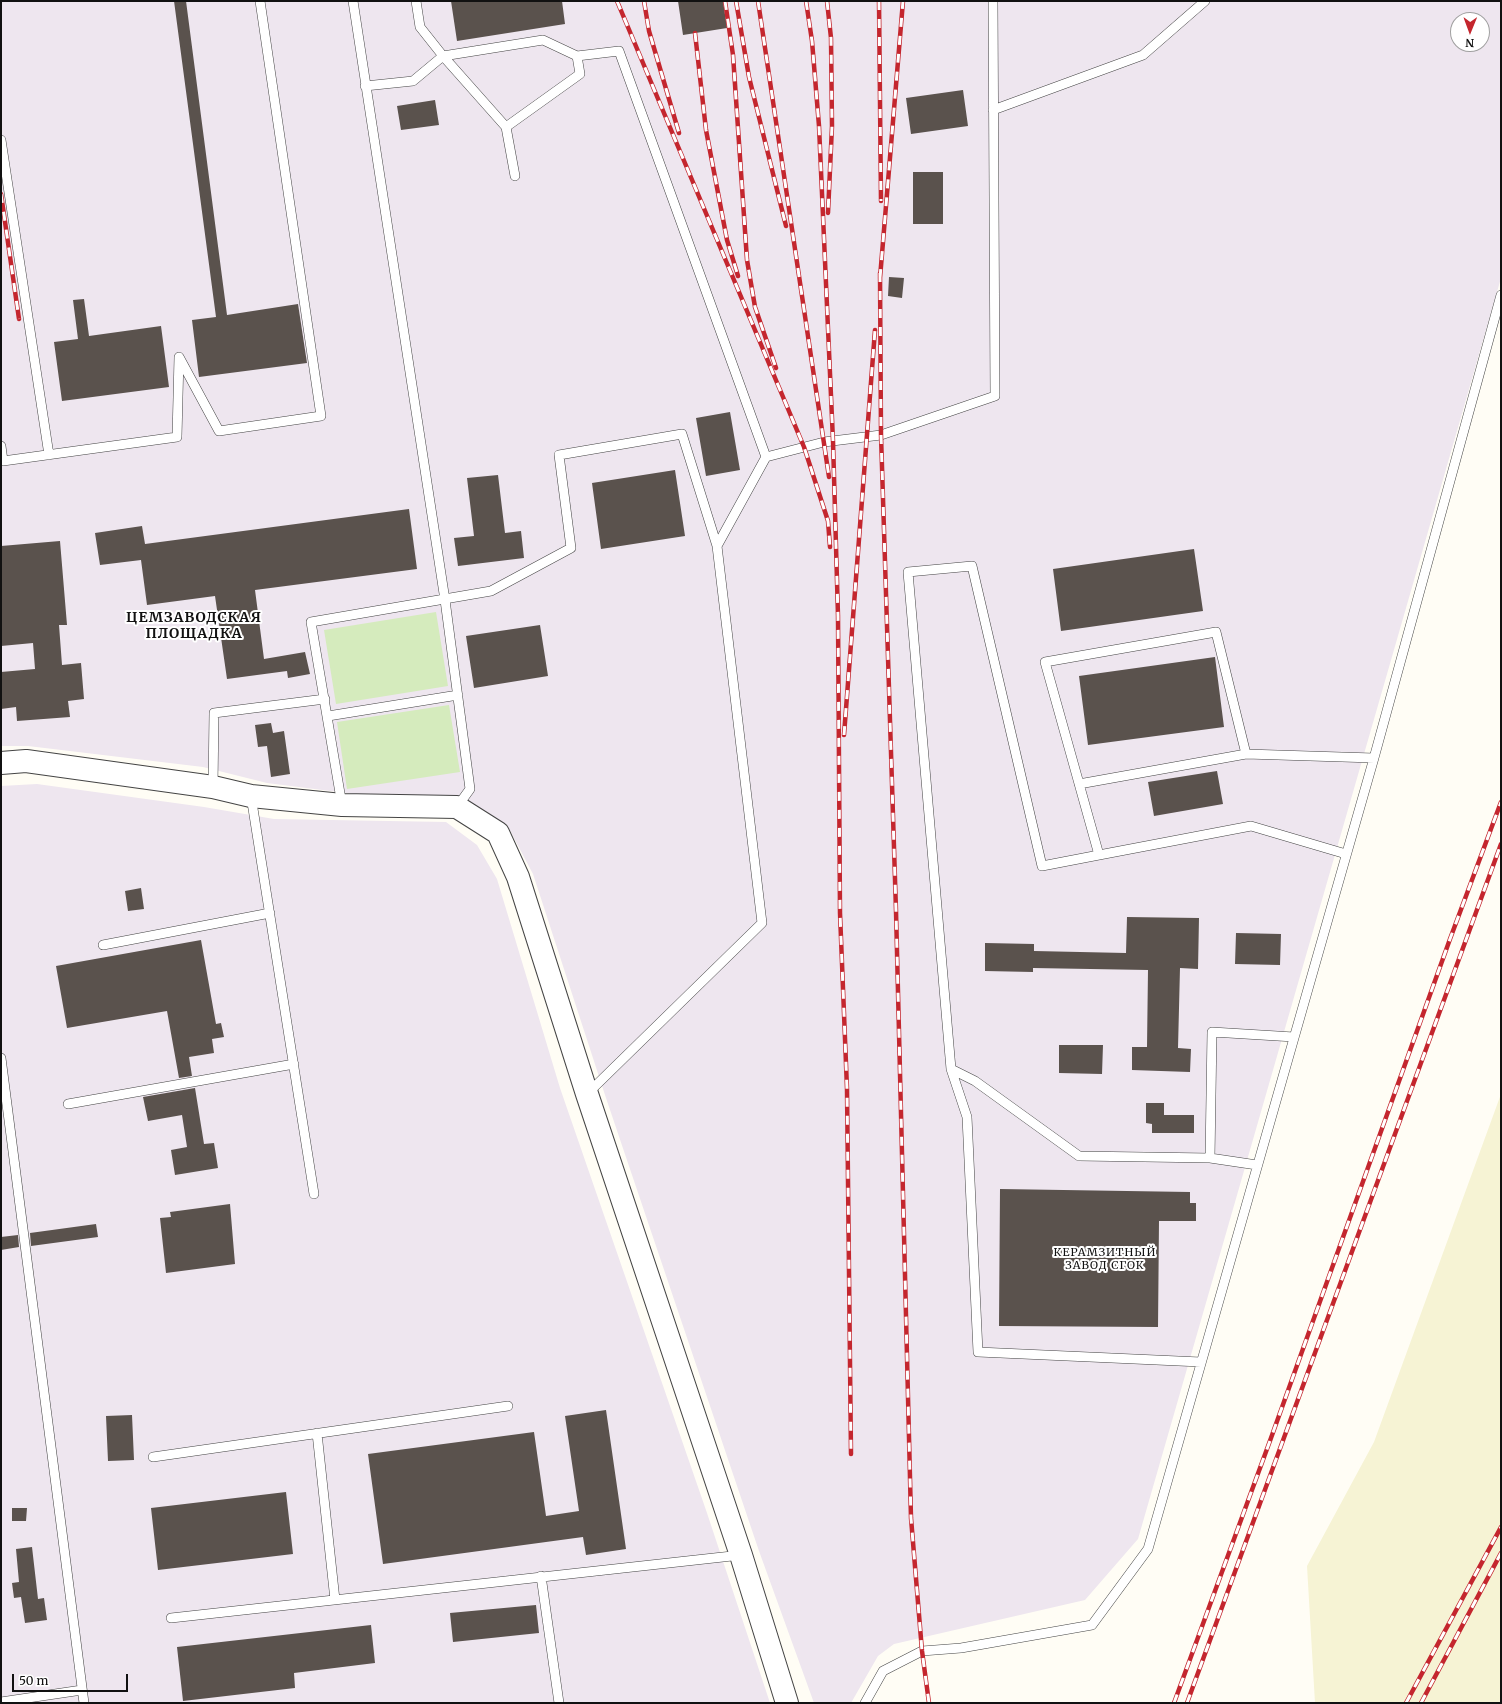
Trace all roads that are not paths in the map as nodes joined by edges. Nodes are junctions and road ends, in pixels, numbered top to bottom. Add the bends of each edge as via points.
1 (260, 1) edge
2 (353, 1) edge
3 (416, 1) edge
4 (993, 1) edge
5 (1205, 1) edge
6 (444, 56) junction
7 (577, 56) junction
8 (366, 86) junction
9 (993, 110) junction
10 (506, 127) junction
11 (1, 140) edge
12 (515, 176) dead end
13 (1501, 295) edge
14 (1, 446) edge
15 (50, 455) junction
16 (766, 457) junction
17 (717, 546) junction
18 (445, 600) junction
19 (458, 695) junction
20 (325, 699) junction
21 (328, 716) junction
22 (1246, 754) junction
23 (1374, 758) junction
24 (1, 763) edge
25 (1079, 784) junction
26 (213, 787) junction
27 (251, 796) junction
28 (342, 805) junction
29 (457, 807) junction
30 (1346, 854) junction
31 (1099, 855) junction
32 (270, 913) junction
33 (103, 945) dead end
34 (1294, 1036) junction
35 (1, 1058) edge
36 (294, 1064) junction
37 (951, 1069) junction
38 (587, 1094) junction
39 (68, 1104) dead end
40 (1210, 1158) junction
41 (1258, 1165) junction
42 (314, 1194) dead end
43 (1201, 1362) junction
44 (508, 1406) dead end
45 (317, 1433) junction
46 (153, 1457) dead end
47 (741, 1555) junction
48 (541, 1576) junction
49 (334, 1600) junction
50 (171, 1618) dead end
51 (82, 1690) junction
52 (1, 1702) edge
53 (84, 1703) edge
54 (558, 1703) edge
55 (787, 1703) edge
56 (865, 1703) edge

1 - 15 lane via 321,416 219,431 179,357 177,436
2 - 8 lane
3 - 6 lane via 420,27
4 - 9 lane
5 - 9 lane via 1143,55
6 - 7 lane via 543,40
6 - 8 lane via 413,81
6 - 10 lane
7 - 10 lane via 580,74
7 - 16 lane via 619,51
8 - 18 lane
9 - 16 lane via 995,396 881,435 824,442
10 - 12 lane
11 - 15 lane
13 - 23 lane
14 - 15 lane via 3,461
16 - 17 lane
17 - 18 lane via 682,434 558,455 572,548 491,591
17 - 38 lane via 762,923
18 - 19 lane
18 - 20 lane via 311,622
19 - 21 lane
19 - 29 lane via 470,789
20 - 21 lane
20 - 26 lane via 214,713
21 - 28 lane
22 - 23 lane
22 - 25 lane
22 - 25 lane via 1216,632 1045,662
23 - 30 lane
24 - 26 street via 26,761
25 - 31 lane
26 - 27 street
27 - 28 street
27 - 32 lane
28 - 29 street
29 - 38 street via 498,833 518,877
30 - 31 lane via 1251,826
30 - 34 lane
31 - 37 lane via 1042,866 972,566 908,572
32 - 33 lane
32 - 36 lane
34 - 40 lane via 1212,1032
34 - 41 lane
35 - 51 lane
36 - 39 lane
36 - 42 lane
37 - 40 lane via 975,1081 1079,1156
37 - 43 lane via 967,1118 978,1352
38 - 47 street
40 - 41 lane
41 - 43 lane
43 - 56 lane via 1148,1549 1092,1625 961,1648 922,1651 883,1671
44 - 45 lane
45 - 46 lane
45 - 49 lane
47 - 48 lane
47 - 55 street
48 - 49 lane
48 - 54 lane
49 - 50 lane
51 - 52 lane
51 - 53 lane

